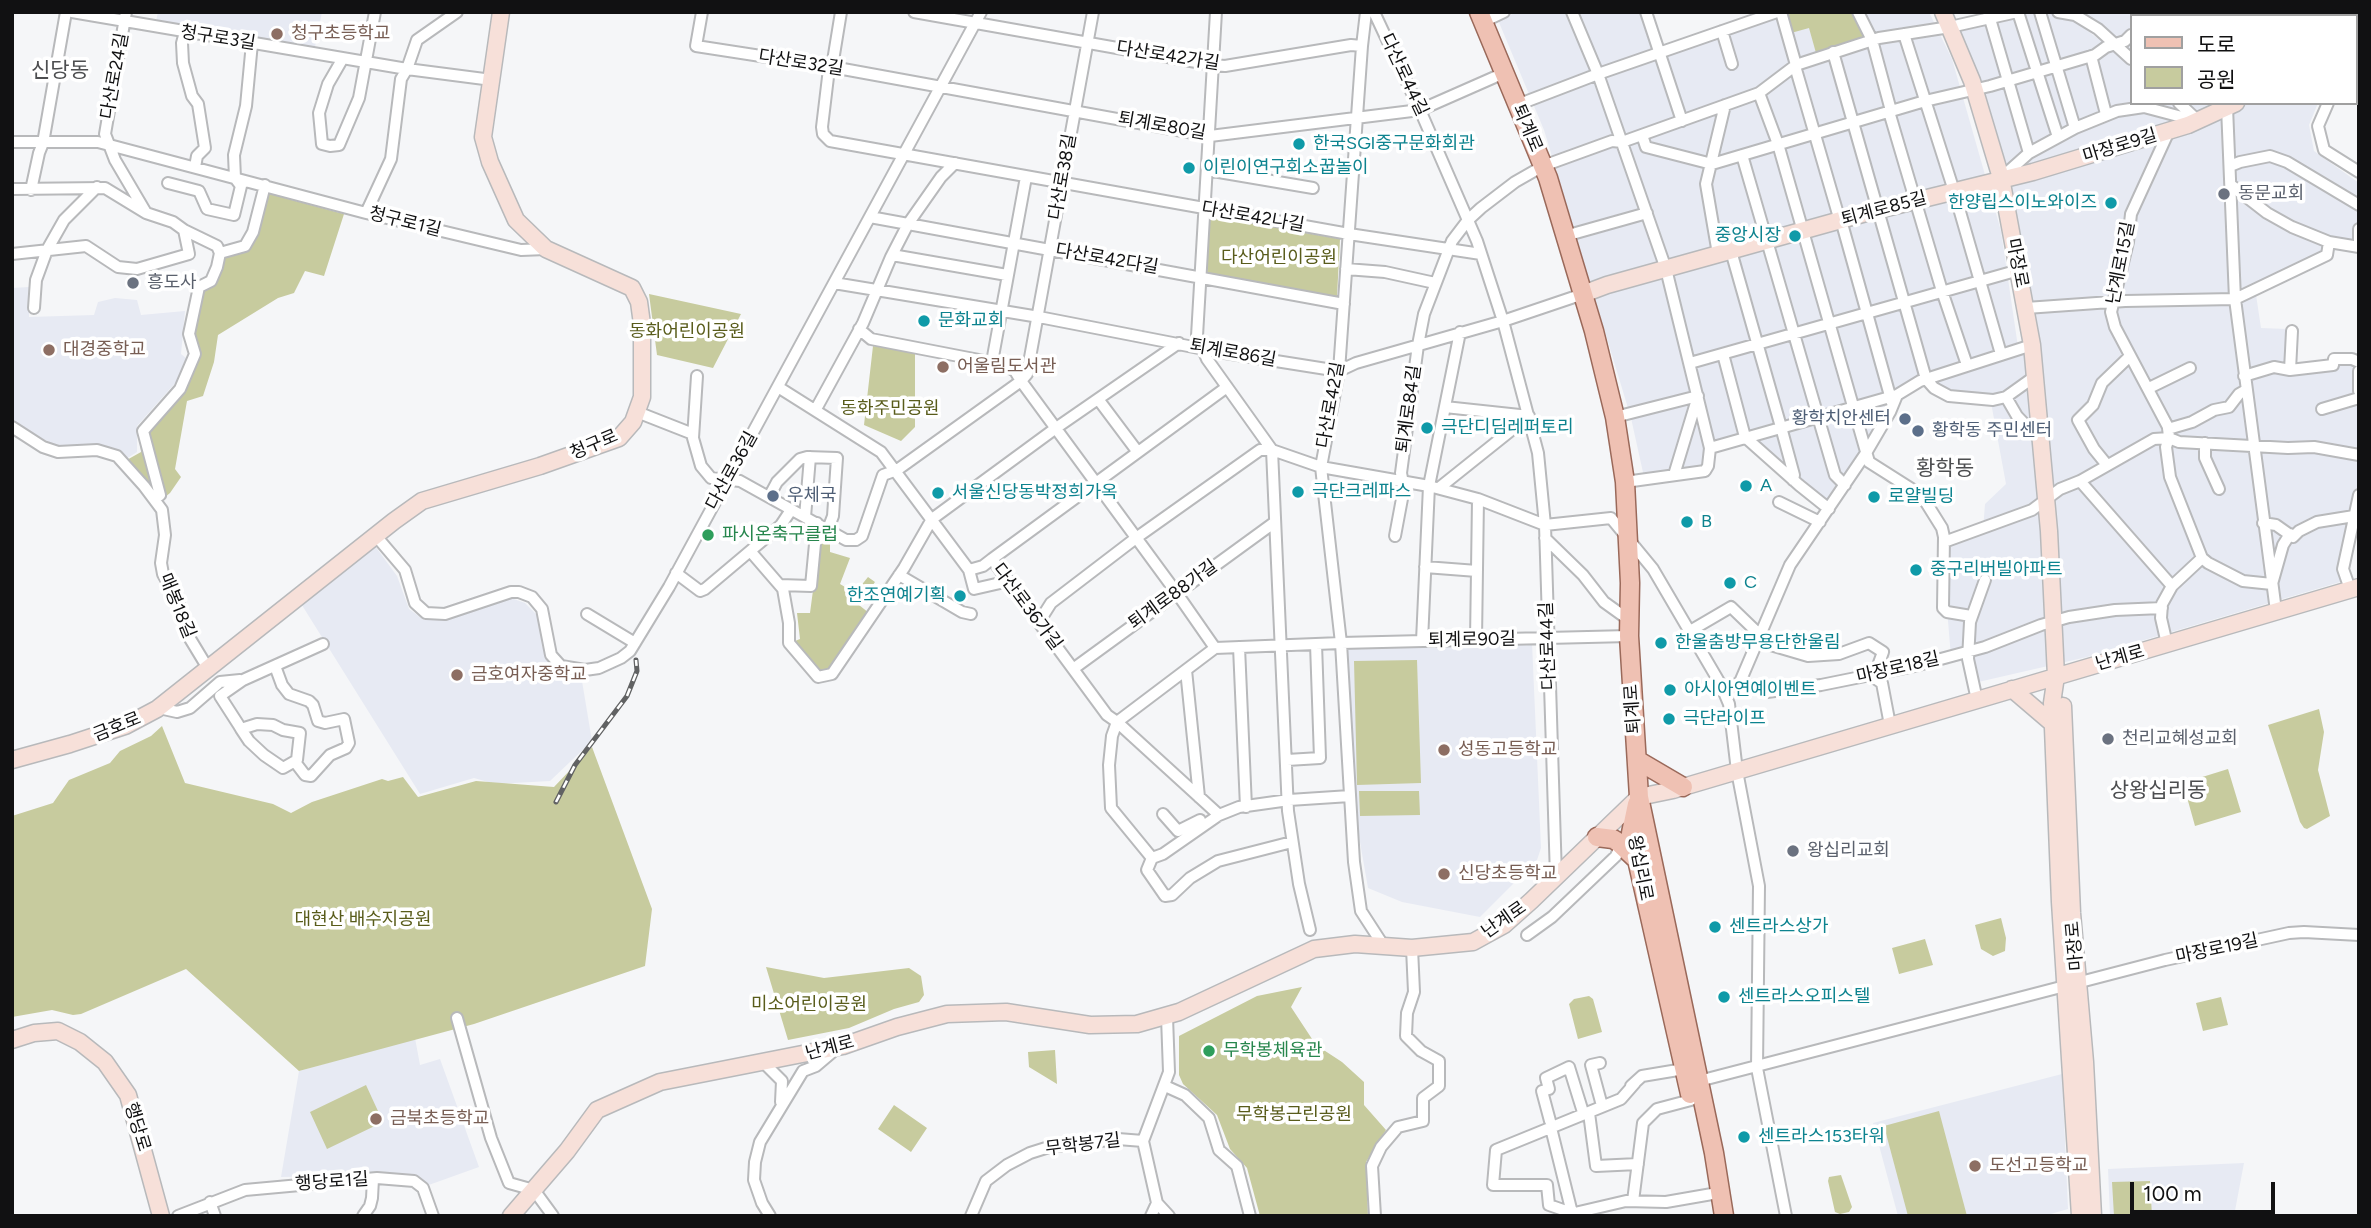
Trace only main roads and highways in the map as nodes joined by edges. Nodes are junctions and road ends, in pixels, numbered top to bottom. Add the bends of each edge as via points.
1 (501, 12) edge
2 (1481, 17) edge
3 (1946, 20) edge
4 (2231, 105) edge
5 (2001, 178) junction
6 (1583, 294) junction
7 (2356, 587) edge
8 (209, 670) joint
9 (2056, 676) junction
10 (2011, 689) junction
11 (2053, 724) junction
12 (12, 760) edge
13 (1637, 760) junction
14 (1683, 787) junction
15 (1639, 797) junction
16 (1597, 837) junction
17 (1636, 859) junction
18 (2072, 984) junction
19 (12, 1040) edge
20 (162, 1216) edge
21 (511, 1216) edge
22 (1714, 1216) edge
23 (1724, 1216) edge
24 (2080, 1216) edge
25 (2093, 1216) edge

1 - 8 main road, 청구로 via 483,137 490,162 516,220 546,248 632,288 642,324 642,397 633,422 619,438 422,501
2 - 6 main road, 퇴계로 via 1543,166
3 - 5 main road, 마장로 via 1974,88
4 - 5 main road, 마장로9길 via 2169,131
5 - 6 main road, 퇴계로85길
5 - 9 main road, 마장로 via 2032,345
6 - 13 main road, 퇴계로 via 1615,417 1626,482
7 - 9 main road, 난계로
8 - 12 main road, 금호로 via 159,708 125,726
9 - 10 main road, 난계로
9 - 11 main road, 마장로
9 - 18 main road, 마장로 via 2063,701
10 - 11 main road
10 - 14 main road, 난계로
11 - 18 main road, 마장로
13 - 14 main road
13 - 15 main road, 퇴계로
14 - 15 main road, 난계로
15 - 16 main road, 난계로
15 - 17 main road, 왕십리로 via 1631,832
15 - 23 main road, 왕십리로
16 - 17 main road via 1613,839
16 - 21 main road, 난계로 via 1503,925 1473,942 1314,949 1167,1017 1137,1024 1090,1025 1006,1012 947,1014 838,1047 660,1083 597,1110
17 - 22 main road, 왕십리로
18 - 24 main road, 마장로
18 - 25 main road, 마장로 via 2085,1062
19 - 20 main road, 행당로 via 58,1031 105,1062 128,1095

